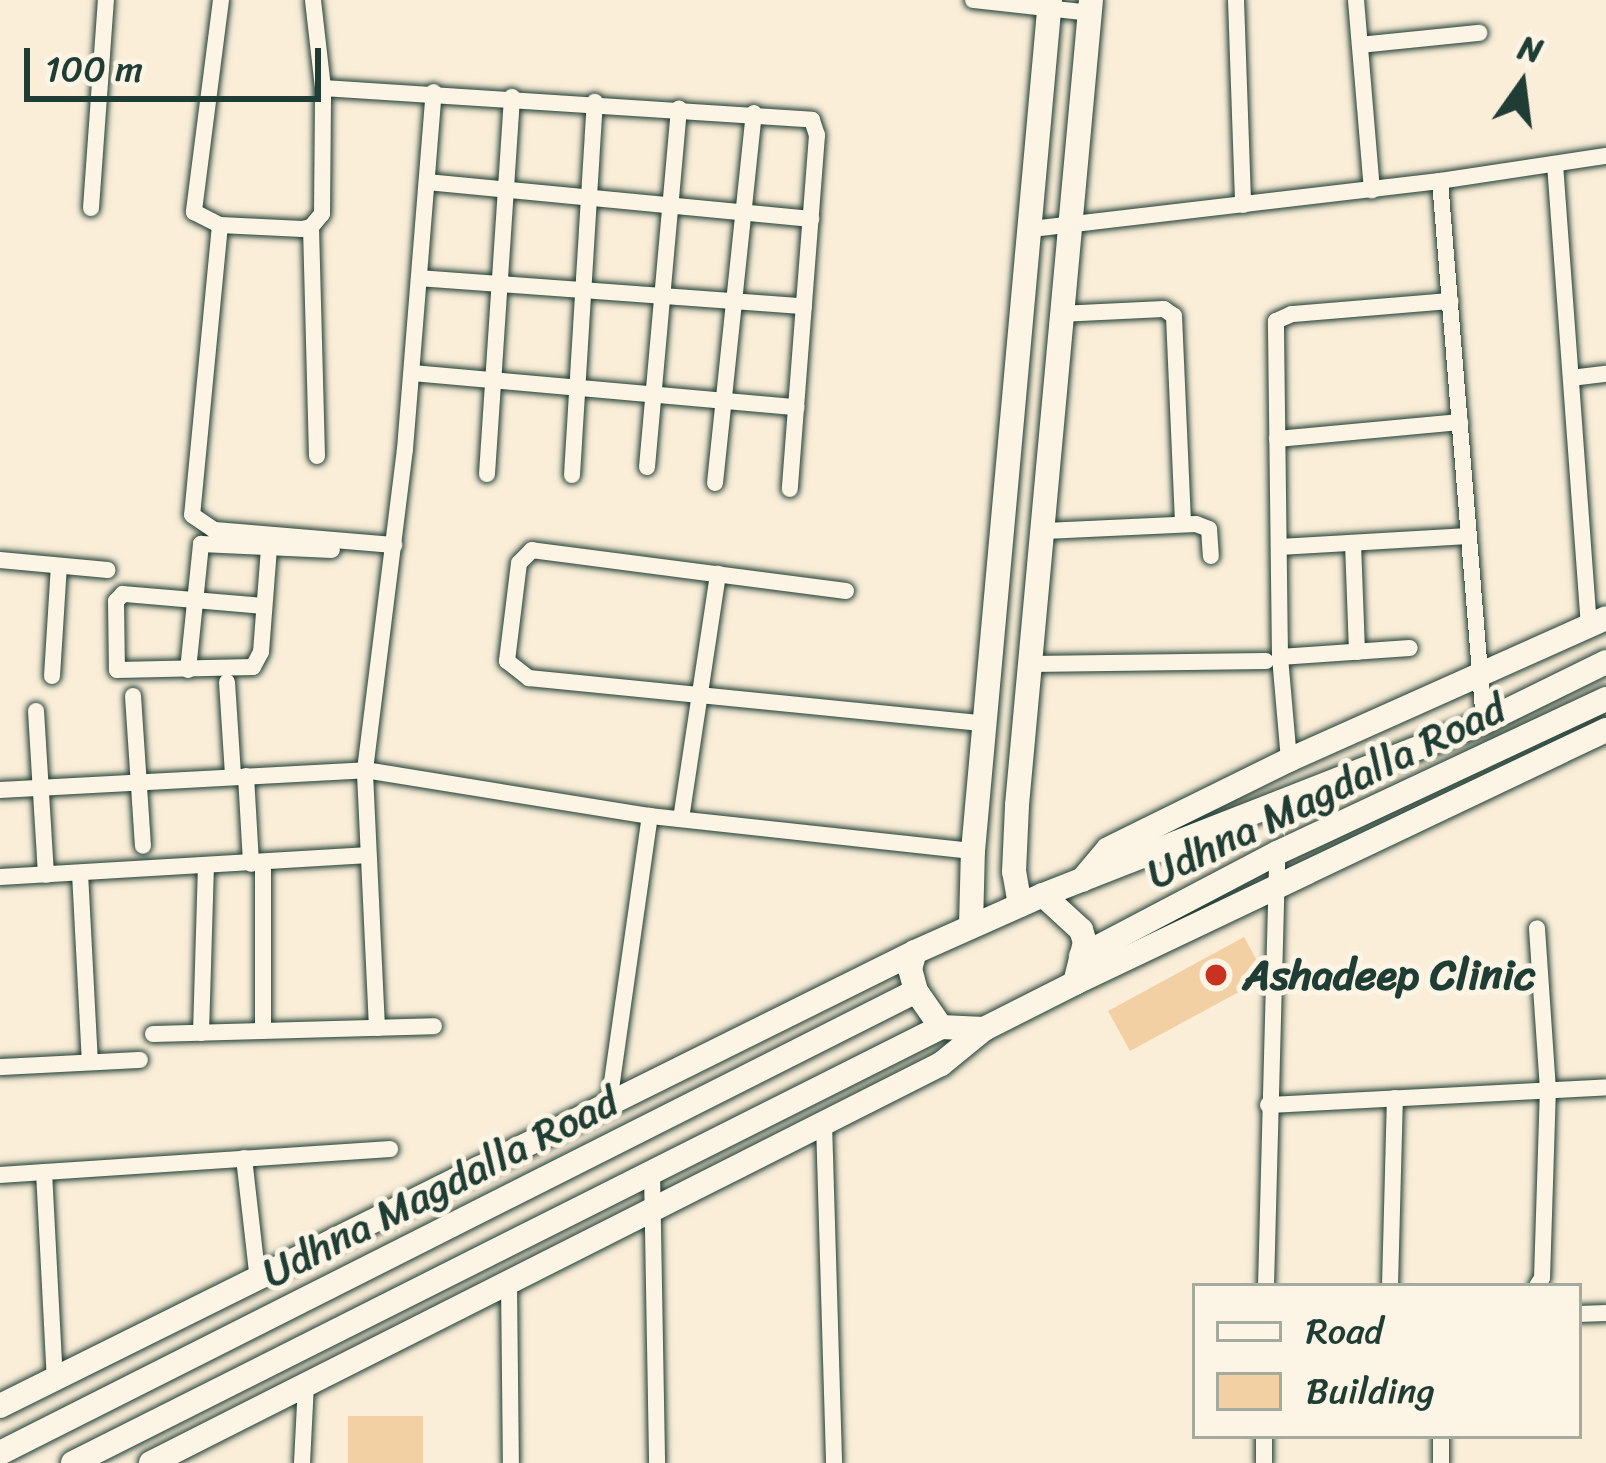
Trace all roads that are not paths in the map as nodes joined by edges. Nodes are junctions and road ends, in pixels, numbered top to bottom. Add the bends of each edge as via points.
1 (106, 0) edge
2 (221, 0) edge
3 (313, 0) edge
4 (973, 0) edge
5 (1236, 0) edge
6 (1356, 0) edge
7 (1049, 5) edge
8 (1090, 6) edge
9 (1479, 33) dead end
10 (1360, 45) junction
11 (323, 88) junction
12 (434, 92) junction
13 (512, 97) junction
14 (595, 102) junction
15 (679, 108) junction
16 (754, 113) junction
17 (1606, 156) edge
18 (1556, 164) junction
19 (427, 182) junction
20 (1440, 182) junction
21 (506, 189) junction
22 (1372, 190) junction
23 (589, 197) junction
24 (670, 205) junction
25 (1243, 205) junction
26 (91, 208) dead end
27 (744, 212) junction
28 (811, 219) junction
29 (220, 225) junction
30 (1070, 225) junction
31 (311, 227) junction
32 (1031, 229) junction
33 (419, 278) junction
34 (500, 284) junction
35 (583, 290) junction
36 (662, 295) junction
37 (734, 301) junction
38 (1450, 301) junction
39 (804, 305) junction
40 (1059, 314) junction
41 (412, 373) junction
42 (1606, 374) edge
43 (1571, 378) junction
44 (493, 380) junction
45 (577, 388) junction
46 (653, 394) junction
47 (724, 400) junction
48 (796, 407) junction
49 (1460, 422) junction
50 (1277, 439) junction
51 (317, 456) dead end
52 (647, 466) dead end
53 (487, 475) dead end
54 (572, 475) dead end
55 (715, 483) dead end
56 (790, 489) dead end
57 (1183, 523) junction
58 (1045, 531) junction
59 (1469, 536) junction
60 (1353, 543) junction
61 (1279, 547) junction
62 (268, 548) junction
63 (393, 548) junction
64 (1211, 556) dead end
65 (0, 560) edge
66 (59, 566) junction
67 (108, 571) dead end
68 (718, 574) junction
69 (846, 591) dead end
70 (193, 601) junction
71 (264, 606) junction
72 (1597, 622) edge
73 (1410, 648) dead end
74 (1358, 652) junction
75 (1273, 659) junction
76 (1606, 662) edge
77 (1030, 664) junction
78 (188, 670) junction
79 (52, 676) dead end
80 (1480, 677) junction
81 (227, 682) dead end
82 (698, 695) junction
83 (133, 696) dead end
84 (1606, 699) edge
85 (36, 711) dead end
86 (1484, 722) junction
87 (986, 724) junction
88 (1606, 730) edge
89 (1289, 760) junction
90 (365, 770) junction
91 (240, 776) junction
92 (140, 781) junction
93 (42, 788) junction
94 (0, 790) edge
95 (650, 816) junction
96 (681, 819) junction
97 (143, 846) dead end
98 (973, 850) junction
99 (1277, 853) junction
100 (365, 855) junction
101 (257, 863) junction
102 (206, 866) junction
103 (80, 873) junction
104 (46, 875) junction
105 (0, 877) edge
106 (1081, 882) junction
107 (1276, 889) junction
108 (1032, 900) junction
109 (971, 925) junction
110 (1537, 928) dead end
111 (915, 952) junction
112 (1081, 956) junction
113 (1075, 983) junction
114 (916, 992) junction
115 (434, 1026) dead end
116 (941, 1027) junction
117 (376, 1028) junction
118 (984, 1029) junction
119 (263, 1031) junction
120 (201, 1033) junction
121 (153, 1034) dead end
122 (140, 1060) dead end
123 (90, 1061) junction
124 (0, 1067) edge
125 (1606, 1087) edge
126 (1549, 1090) junction
127 (1395, 1098) junction
128 (609, 1103) junction
129 (1268, 1105) junction
130 (824, 1123) junction
131 (390, 1149) dead end
132 (244, 1159) junction
133 (44, 1172) junction
134 (652, 1172) junction
135 (0, 1174) edge
136 (655, 1208) junction
137 (258, 1280) junction
138 (509, 1282) junction
139 (1266, 1283) edge
140 (1390, 1283) edge
141 (1539, 1283) edge
142 (55, 1382) junction
143 (306, 1385) junction
144 (0, 1406) edge
145 (0, 1453) edge
146 (73, 1463) edge
147 (151, 1463) edge
148 (302, 1463) edge
149 (511, 1463) edge
150 (657, 1463) edge
151 (834, 1463) edge

1 - 26 street
2 - 29 street via 193,203 197,218
3 - 11 street
4 - 7 street
5 - 25 street
6 - 10 street
7 - 8 street
7 - 32 street
8 - 30 street
9 - 10 street
10 - 22 street
11 - 12 street
11 - 31 street via 322,214
12 - 13 street
12 - 19 street
13 - 14 street
13 - 21 street
14 - 15 street
14 - 23 street
15 - 16 street
15 - 24 street
16 - 27 street
16 - 28 street via 806,117 817,127
17 - 18 street
18 - 20 street
18 - 43 street
19 - 21 street
19 - 33 street
20 - 22 street
20 - 38 street
21 - 23 street
21 - 34 street
22 - 25 street
23 - 24 street
23 - 35 street
24 - 27 street
24 - 36 street
25 - 30 street
27 - 28 street
27 - 37 street
28 - 39 street
29 - 31 street
29 - 63 street via 192,515 214,530
30 - 32 street
30 - 40 street
31 - 51 street
32 - 87 street
33 - 34 street
33 - 41 street
34 - 35 street
34 - 44 street
35 - 36 street
35 - 45 street
36 - 37 street
36 - 46 street
37 - 39 street
37 - 47 street
38 - 49 street
38 - 50 street via 1276,321
39 - 48 street
40 - 57 street via 1163,309 1174,316
40 - 58 street
41 - 44 street
41 - 63 street
42 - 43 street
43 - 72 street
44 - 45 street
44 - 53 street
45 - 46 street
45 - 54 street
46 - 47 street
46 - 52 street
47 - 48 street
47 - 55 street
48 - 56 street
49 - 50 street
49 - 59 street
50 - 61 street
57 - 58 street
57 - 64 street via 1209,530
58 - 77 street
59 - 60 street
59 - 80 street
60 - 61 street
60 - 74 street
61 - 75 street
62 - 63 street
62 - 70 street via 201,544
62 - 71 street
63 - 90 street
65 - 66 street
66 - 67 street
66 - 79 street
68 - 69 street
68 - 82 street
68 - 82 street via 532,550 519,563 507,651 515,672
70 - 71 street
70 - 78 street
70 - 78 street via 123,594 116,601 117,670
71 - 78 street via 254,667
72 - 80 street
73 - 74 street
74 - 75 street
75 - 77 street
75 - 89 street
76 - 86 street
77 - 108 street via 1014,872
80 - 86 street
80 - 89 street
81 - 91 street
82 - 87 street
82 - 96 street
83 - 92 street
84 - 99 street, Udhna Magdalla Road
85 - 93 street
86 - 106 street
87 - 98 street
88 - 107 street
89 - 106 street via 1108,849
90 - 91 street
90 - 95 street
90 - 100 street
91 - 92 street
91 - 101 street
92 - 93 street
92 - 97 street
93 - 94 street
93 - 104 street
95 - 96 street
95 - 128 street
96 - 98 street
98 - 109 street
99 - 107 street
99 - 112 street, Udhna Magdalla Road
100 - 101 street
100 - 117 street
101 - 102 street
101 - 119 street
102 - 103 street
102 - 120 street
103 - 104 street
103 - 123 street
104 - 105 street
106 - 108 street
107 - 113 street
107 - 129 street
108 - 109 street
108 - 112 street via 1081,930
109 - 111 street
110 - 126 street
111 - 114 street
111 - 128 street
112 - 113 street
113 - 118 street
114 - 116 street
114 - 145 street, Udhna Magdalla Road
115 - 117 street
116 - 118 street
116 - 134 street, Udhna Magdalla Road
117 - 119 street
118 - 130 street via 941,1064
119 - 120 street
120 - 121 street
122 - 123 street
123 - 124 street
125 - 126 street
126 - 127 street
126 - 141 street
127 - 129 street
127 - 140 street
128 - 137 street
129 - 139 street
130 - 136 street
130 - 151 street
131 - 132 street
132 - 133 street
132 - 137 street
133 - 135 street
133 - 142 street
134 - 136 street
134 - 146 street, Udhna Magdalla Road
136 - 138 street
136 - 150 street
137 - 142 street
138 - 143 street
138 - 149 street
142 - 144 street
143 - 147 street
143 - 148 street

